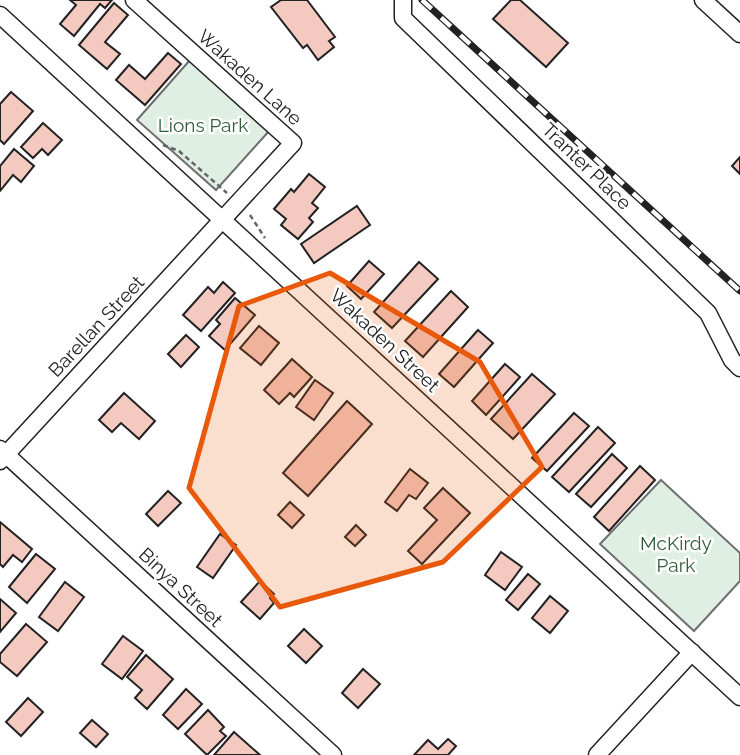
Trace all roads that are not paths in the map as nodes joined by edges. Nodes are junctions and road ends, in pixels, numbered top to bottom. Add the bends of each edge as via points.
1 (134, 0) edge
2 (403, 0) edge
3 (703, 0) edge
4 (0, 15) edge
5 (740, 34) edge
6 (223, 219) junction
7 (740, 368) edge
8 (2, 455) edge
9 (692, 652) junction
10 (740, 697) edge
11 (333, 755) edge
12 (597, 755) edge

1 - 6 street, Wakaden Lane via 293,143
2 - 7 street, Tranter Place via 403,18 708,313
3 - 5 street
4 - 6 street, Wakaden Street
6 - 8 street, Barellan Street
6 - 9 street, Wakaden Street
8 - 11 street, Binya Street
9 - 10 street, Wakaden Street
9 - 12 street

